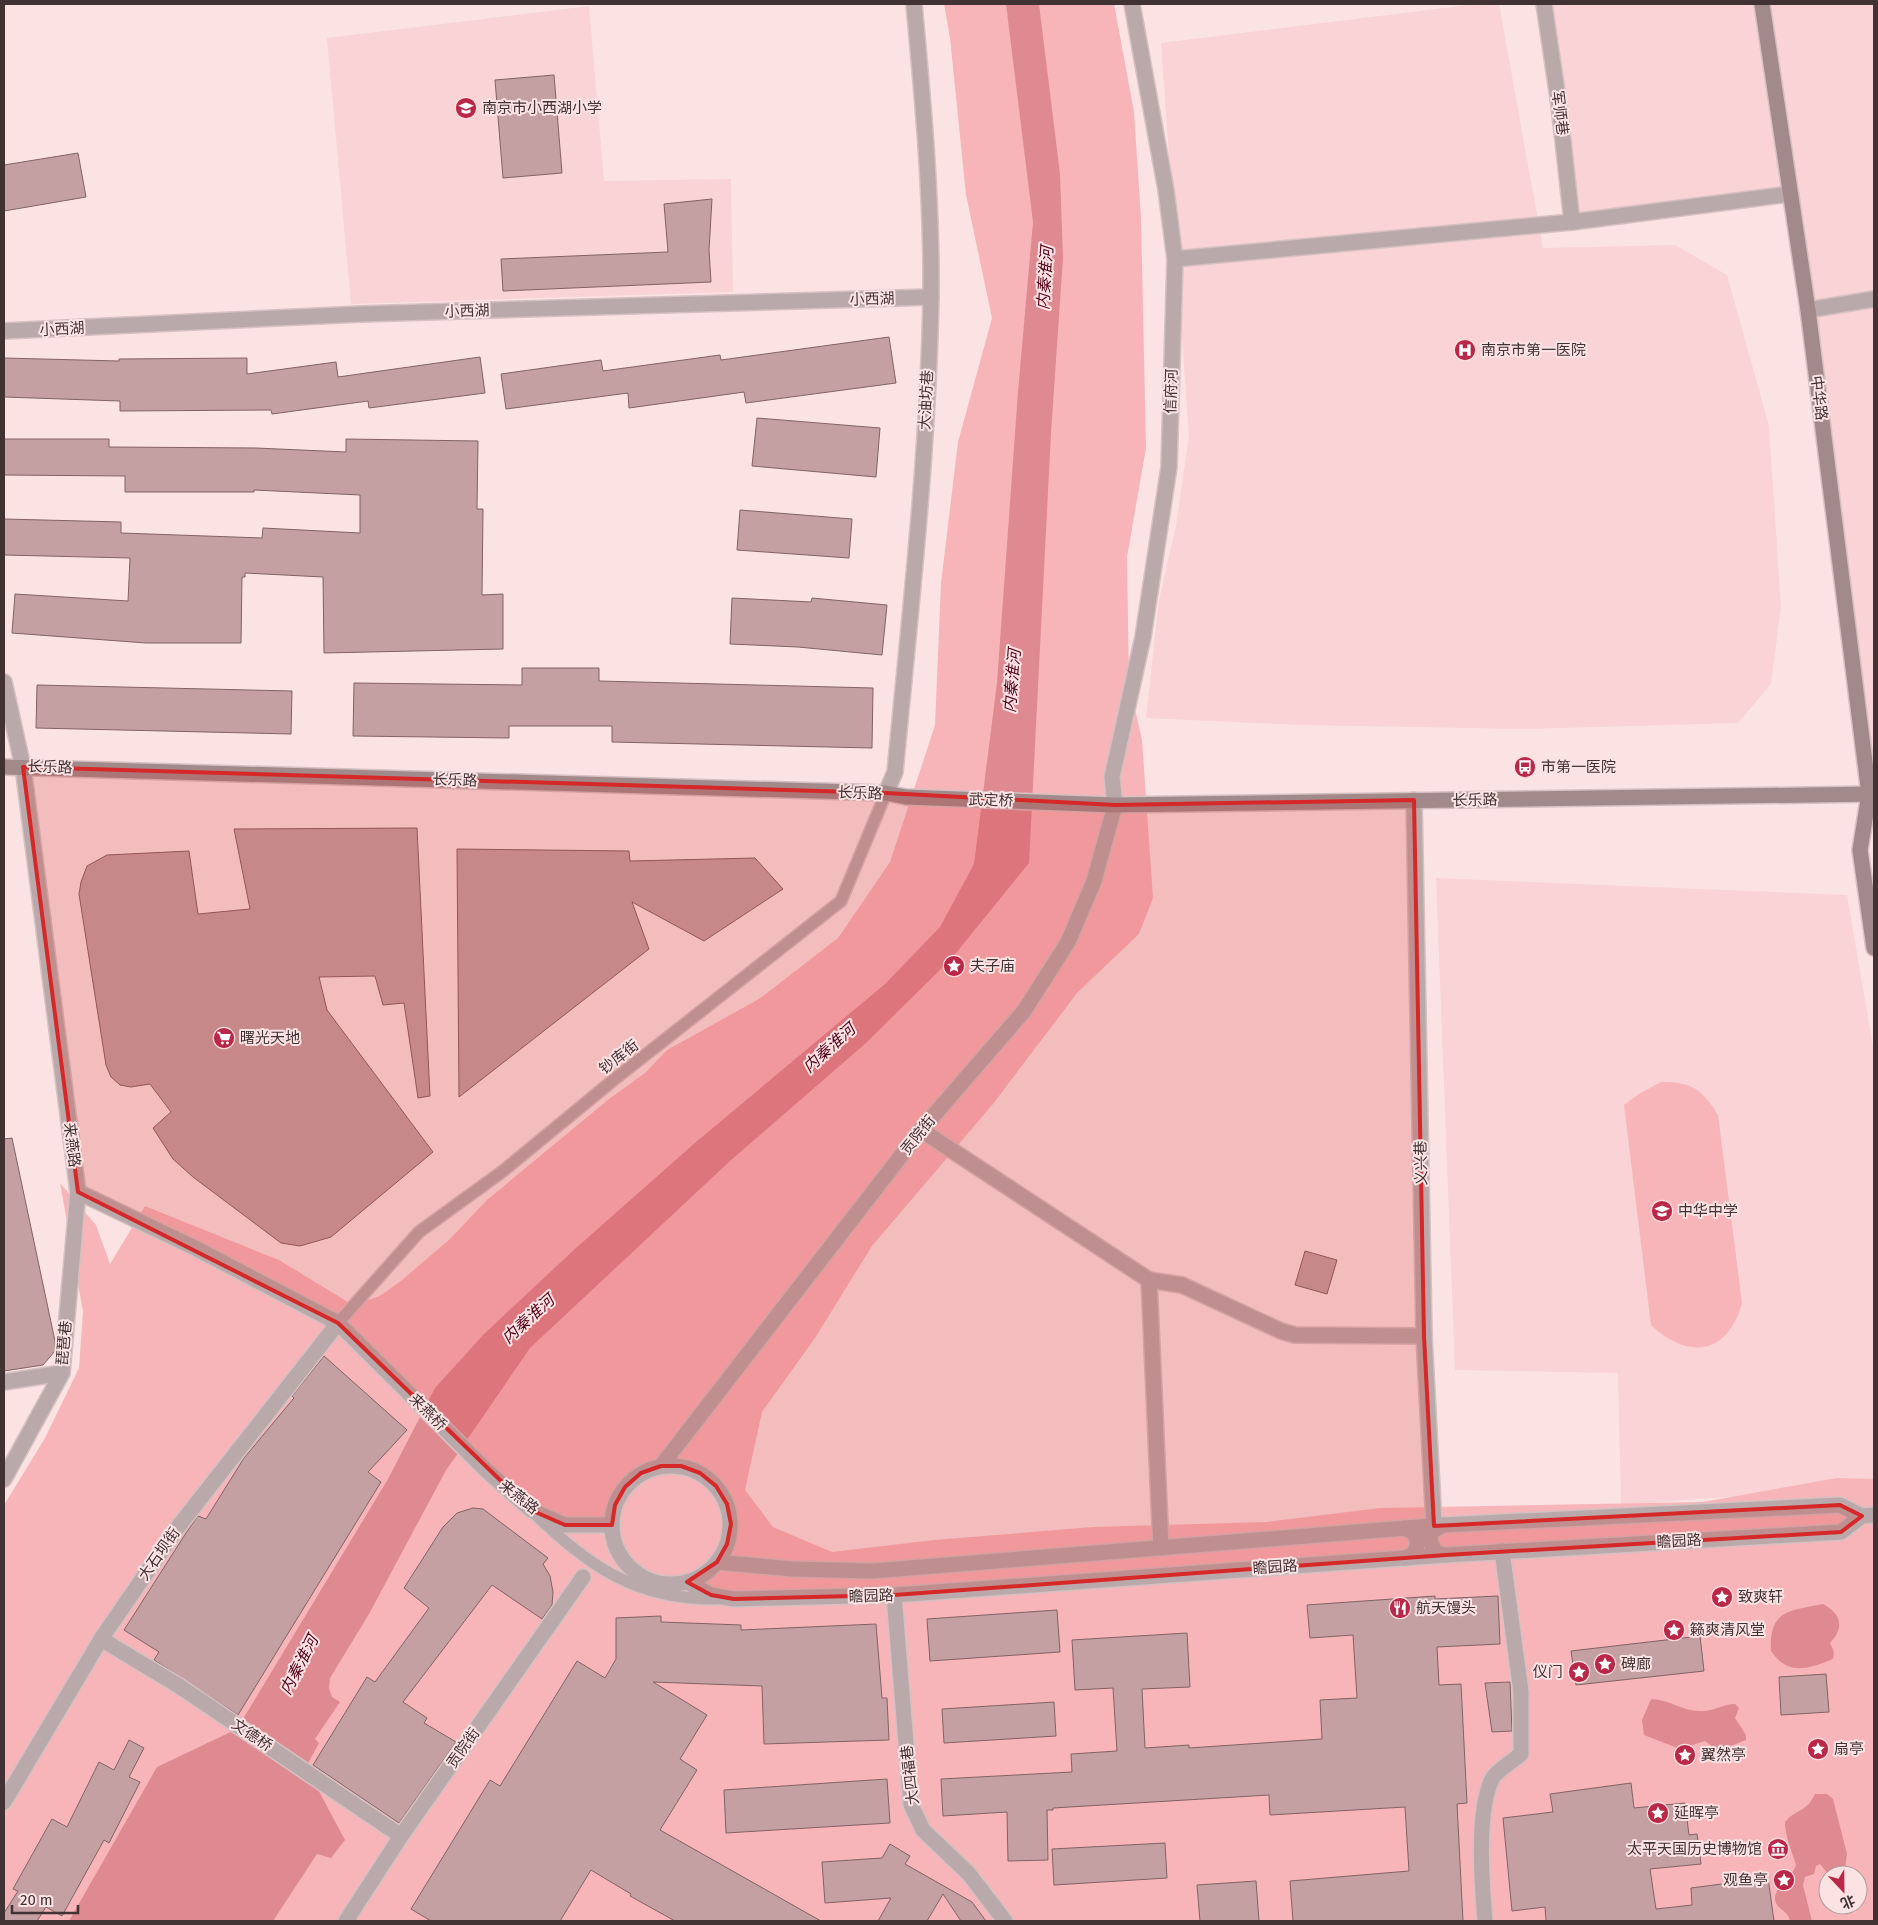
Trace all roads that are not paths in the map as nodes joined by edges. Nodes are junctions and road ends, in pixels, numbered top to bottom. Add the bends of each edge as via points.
1 (914, 4) edge
2 (1132, 4) edge
3 (1544, 4) edge
4 (1762, 4) edge
5 (1790, 194) junction
6 (1572, 222) junction
7 (1175, 260) junction
8 (931, 297) junction
9 (1874, 299) edge
10 (1808, 310) junction
11 (4, 331) edge
12 (4, 682) edge
13 (23, 766) junction
14 (4, 767) edge
15 (1112, 777) joint
16 (886, 793) junction
17 (906, 797) joint
18 (1873, 797) edge
19 (1414, 800) junction
20 (1075, 803) joint
21 (1115, 805) junction
22 (1874, 948) edge
23 (921, 1130) junction
24 (78, 1192) junction
25 (1149, 1280) junction
26 (338, 1323) junction
27 (1424, 1336) junction
28 (62, 1373) junction
29 (4, 1382) edge
30 (661, 1466) junction
31 (487, 1471) joint
32 (4, 1479) edge
33 (532, 1510) junction
34 (1868, 1516) edge
35 (612, 1525) junction
36 (1439, 1526) junction
37 (1404, 1528) junction
38 (1161, 1548) junction
39 (1502, 1552) junction
40 (1446, 1555) junction
41 (1405, 1558) junction
42 (717, 1562) junction
43 (583, 1577) dead end
44 (687, 1582) junction
45 (894, 1595) junction
46 (734, 1599) junction
47 (101, 1639) junction
48 (4, 1802) edge
49 (401, 1836) junction
50 (346, 1921) edge
51 (1005, 1921) edge
52 (1485, 1921) edge

1 - 8 street, 大油坊巷 via 927,140
2 - 7 street, 信府河 via 1166,190
3 - 6 street, 军师巷
4 - 5 main road, 中华路
5 - 6 street
5 - 10 main road, 中华路
6 - 7 street
7 - 15 street, 信府河 via 1169,467 1143,637
8 - 11 street, 小西湖 via 361,314
8 - 16 street, 大油坊巷 via 918,528 895,772
9 - 10 street
10 - 18 main road, 中华路
12 - 13 street, 来燕路
13 - 14 main road, 长乐路
13 - 16 main road, 长乐路
13 - 24 street, 来燕路
15 - 21 street, 贡院街
16 - 17 main road, 长乐路
16 - 26 lane, 钞库街 via 841,900 503,1171 419,1232
17 - 20 main road, 武定桥
18 - 19 main road, 长乐路
18 - 22 main road, 中华路 via 1860,850
19 - 21 main road, 长乐路
19 - 27 street, 义兴巷
20 - 21 main road, 长乐路
21 - 23 street, 贡院街 via 1094,881 1068,942 1024,1011
23 - 25 street
23 - 30 street, 贡院街
24 - 26 street via 195,1248
24 - 28 street, 琵琶巷
25 - 27 street via 1182,1285 1295,1336
25 - 38 street
26 - 31 street, 来燕桥
26 - 47 street, 大石坝街 via 178,1527
27 - 36 street, 义兴巷
28 - 29 street
28 - 32 street, 琵琶巷
30 - 35 street via 641,1473 625,1486 615,1505
30 - 42 street via 681,1466 700,1473 716,1486 727,1504 730,1530
31 - 33 street, 来燕路
33 - 35 street, 来燕路 via 565,1524
33 - 46 lane via 567,1546 593,1564 643,1589 691,1599
34 - 36 street, 瞻园路 via 1840,1505
34 - 39 street, 瞻园路 via 1841,1532
35 - 44 street via 614,1543 622,1559 635,1572 669,1584
36 - 37 street, 瞻园路
36 - 40 street via 1431,1532 1430,1542 1436,1553
37 - 38 street, 瞻园路
37 - 41 street via 1414,1533 1418,1542 1414,1554
38 - 42 street, 瞻园路 via 872,1571 792,1569
39 - 40 street, 瞻园路
39 - 52 street via 1521,1692 1521,1754 1492,1778 1484,1810 1482,1882
40 - 41 street, 瞻园路
41 - 45 street, 瞻园路
42 - 44 street via 704,1574
43 - 49 street, 贡院街
44 - 46 street, 瞻园路 via 711,1595
45 - 46 street, 瞻园路
45 - 51 street, 大四福巷 via 911,1805 923,1830 969,1874
47 - 48 street, 大石坝街
47 - 49 street, 文德桥 via 179,1686
49 - 50 street, 贡院街

